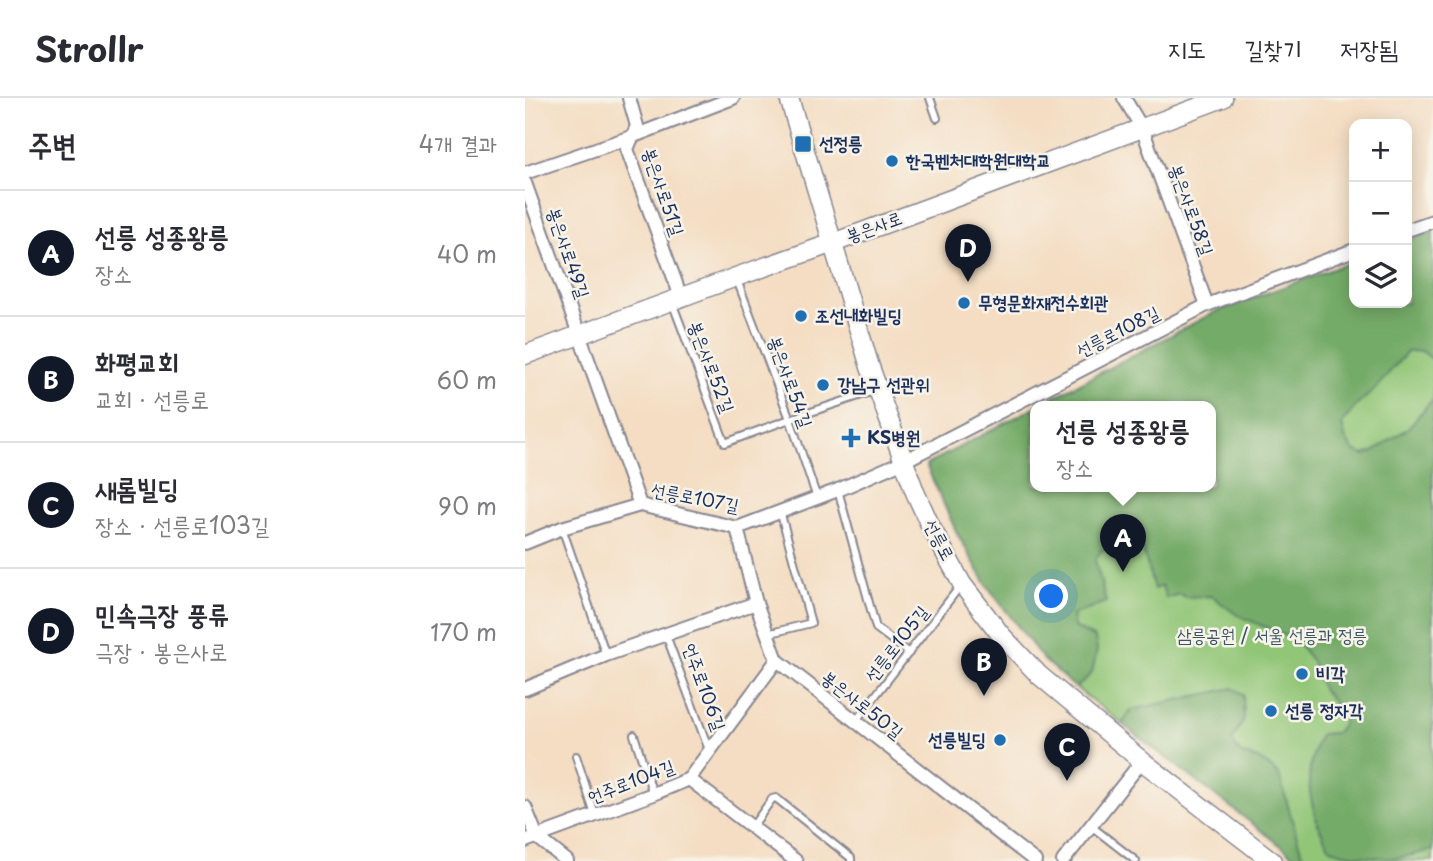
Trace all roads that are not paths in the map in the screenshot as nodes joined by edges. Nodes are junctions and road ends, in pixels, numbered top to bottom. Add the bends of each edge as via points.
1 (629, 98) edge
2 (733, 98) edge
3 (789, 98) edge
4 (930, 98) edge
5 (1124, 98) edge
6 (1223, 98) edge
7 (937, 117) dead end
8 (1142, 128) junction
9 (633, 136) junction
10 (525, 173) edge
11 (525, 183) edge
12 (1433, 220) edge
13 (1412, 228) edge
14 (833, 243) junction
15 (1349, 252) edge
16 (736, 277) junction
17 (676, 299) junction
18 (1207, 305) junction
19 (579, 334) junction
20 (525, 355) edge
21 (879, 390) junction
22 (790, 419) junction
23 (904, 461) junction
24 (838, 490) junction
25 (817, 498) junction
26 (641, 505) junction
27 (780, 512) junction
28 (562, 528) junction
29 (737, 528) junction
30 (525, 542) edge
31 (962, 584) junction
32 (756, 603) junction
33 (666, 634) junction
34 (767, 634) junction
35 (909, 653) junction
36 (606, 655) junction
37 (777, 660) junction
38 (525, 689) edge
39 (855, 722) junction
40 (634, 735) dead end
41 (709, 751) junction
42 (576, 756) dead end
43 (1142, 761) junction
44 (689, 779) junction
45 (653, 794) junction
46 (525, 807) edge
47 (595, 815) junction
48 (1091, 826) junction
49 (752, 827) junction
50 (531, 839) edge
51 (567, 861) edge
52 (796, 861) edge
53 (851, 861) edge
54 (1035, 861) edge
55 (1063, 861) edge
56 (1136, 861) edge
57 (1272, 861) edge

1 - 9 street, 봉은사로51길 via 637,126
2 - 9 street
3 - 14 main road, 선릉로
4 - 7 lane
5 - 8 street, 봉은사로58길
6 - 8 main road, 봉은사로
8 - 14 main road, 봉은사로
8 - 18 street, 봉은사로58길
9 - 10 street
9 - 17 street, 봉은사로51길 via 627,149
11 - 19 street, 봉은사로49길
12 - 13 street
14 - 16 main road, 봉은사로
14 - 21 main road, 선릉로
15 - 18 street, 선릉로108길
16 - 17 main road, 봉은사로
16 - 22 lane, 봉은사로54길
17 - 19 main road, 봉은사로
17 - 22 lane, 봉은사로52길 via 725,443
18 - 23 street, 선릉로108길
19 - 20 main road, 봉은사로
19 - 26 street
21 - 22 lane
21 - 23 main road, 선릉로
22 - 25 lane, 봉은사로54길
23 - 24 street, 선릉로107길
23 - 31 main road, 선릉로
24 - 25 street, 선릉로107길
24 - 35 lane via 876,628
25 - 27 street, 선릉로107길
26 - 28 street, 선릉로107길
26 - 29 street, 선릉로107길
27 - 29 street, 선릉로107길
27 - 34 lane via 811,623
28 - 30 street, 선릉로107길
28 - 36 lane
29 - 32 street
31 - 35 lane, 선릉로105길
31 - 43 main road, 선릉로 via 1001,635 1039,674
32 - 33 street, 언주로106길
32 - 34 street
33 - 36 street, 언주로106길
33 - 41 lane, 언주로106길
34 - 37 street
35 - 39 lane, 선릉로105길
36 - 38 street, 언주로106길
37 - 39 street, 봉은사로50길
37 - 41 street, 언주로104길
39 - 54 street, 봉은사로50길
40 - 45 lane
41 - 44 street, 언주로104길
42 - 47 lane
43 - 48 street
43 - 57 main road, 선릉로
44 - 45 street, 언주로104길
44 - 49 street
45 - 47 street, 언주로104길
46 - 50 street
47 - 50 street, 언주로104길
48 - 55 street
48 - 56 lane
49 - 52 street
49 - 53 lane via 776,798
50 - 51 street

